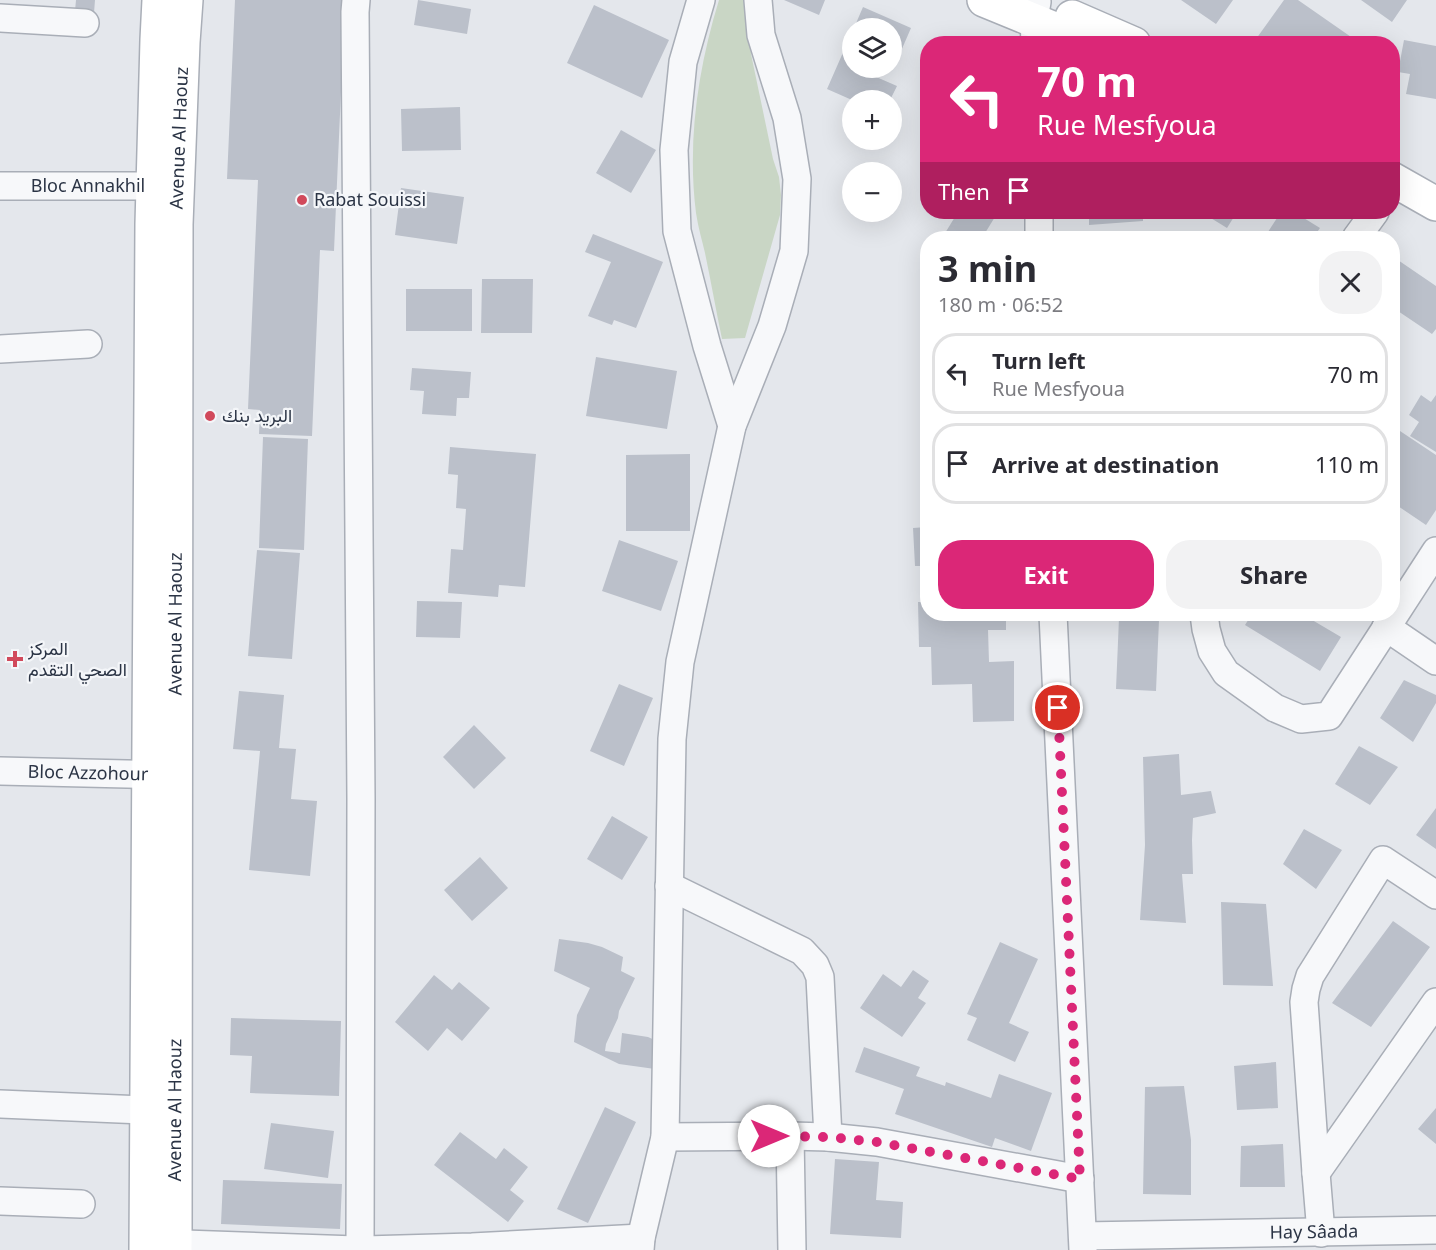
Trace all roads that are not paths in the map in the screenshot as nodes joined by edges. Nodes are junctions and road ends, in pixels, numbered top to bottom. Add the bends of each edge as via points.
1 (159, 0) edge
2 (186, 0) edge
3 (356, 0) edge
4 (701, 0) edge
5 (758, 0) edge
6 (984, 0) edge
7 (11, 12) edge
8 (1035, 16) edge
9 (85, 23) dead end
10 (1075, 36) edge
11 (1106, 36) edge
12 (0, 186) edge
13 (165, 186) junction
14 (1400, 190) edge
15 (1400, 193) edge
16 (1436, 204) edge
17 (1436, 225) edge
18 (88, 344) dead end
19 (0, 349) edge
20 (732, 426) junction
21 (1436, 551) edge
22 (1400, 606) edge
23 (1053, 621) edge
24 (1205, 621) edge
25 (1390, 621) edge
26 (1386, 627) junction
27 (1436, 661) edge
28 (0, 771) edge
29 (162, 775) junction
30 (669, 886) junction
31 (1436, 895) edge
32 (1436, 1002) edge
33 (0, 1104) edge
34 (161, 1111) junction
35 (790, 1136) junction
36 (665, 1137) junction
37 (828, 1137) junction
38 (1316, 1173) junction
39 (1080, 1179) junction
40 (0, 1201) edge
41 (81, 1204) dead end
42 (1436, 1230) edge
43 (1321, 1233) junction
44 (1083, 1243) edge
45 (641, 1244) edge
46 (161, 1246) edge
47 (472, 1248) edge
48 (358, 1250) edge
49 (365, 1250) edge
50 (792, 1250) edge

1 - 13 main road, Avenue Al Haouz via 157,40
2 - 13 main road, Avenue Al Haouz
3 - 48 street via 361,786
4 - 20 street via 683,62 674,150 676,231
5 - 20 street via 761,35 787,118 797,179 794,251 772,326
6 - 8 main road
7 - 9 street
8 - 10 main road
8 - 11 main road
12 - 13 street, Bloc Annakhil
13 - 29 main road, Avenue Al Haouz
14 - 16 main road
15 - 17 main road
18 - 19 street
20 - 30 street via 680,662 672,739
21 - 22 street
23 - 39 street
24 - 26 street via 1212,651 1226,673 1275,708 1301,719 1329,716
25 - 26 street
26 - 27 street
28 - 29 street, Bloc Azzohour
29 - 34 main road, Avenue Al Haouz
30 - 36 street
30 - 37 street via 802,951 815,965 820,977
31 - 38 street via 1383,860 1310,976 1304,1002
32 - 38 street
33 - 34 street
34 - 46 main road, Avenue Al Haouz
35 - 36 street
35 - 37 street
35 - 50 street
36 - 45 street
37 - 39 street via 877,1142
38 - 43 street
39 - 44 street
40 - 41 street
42 - 43 street, Hay Sâada
43 - 44 street, Hay Sâada
45 - 47 street
46 - 48 street
47 - 49 street

